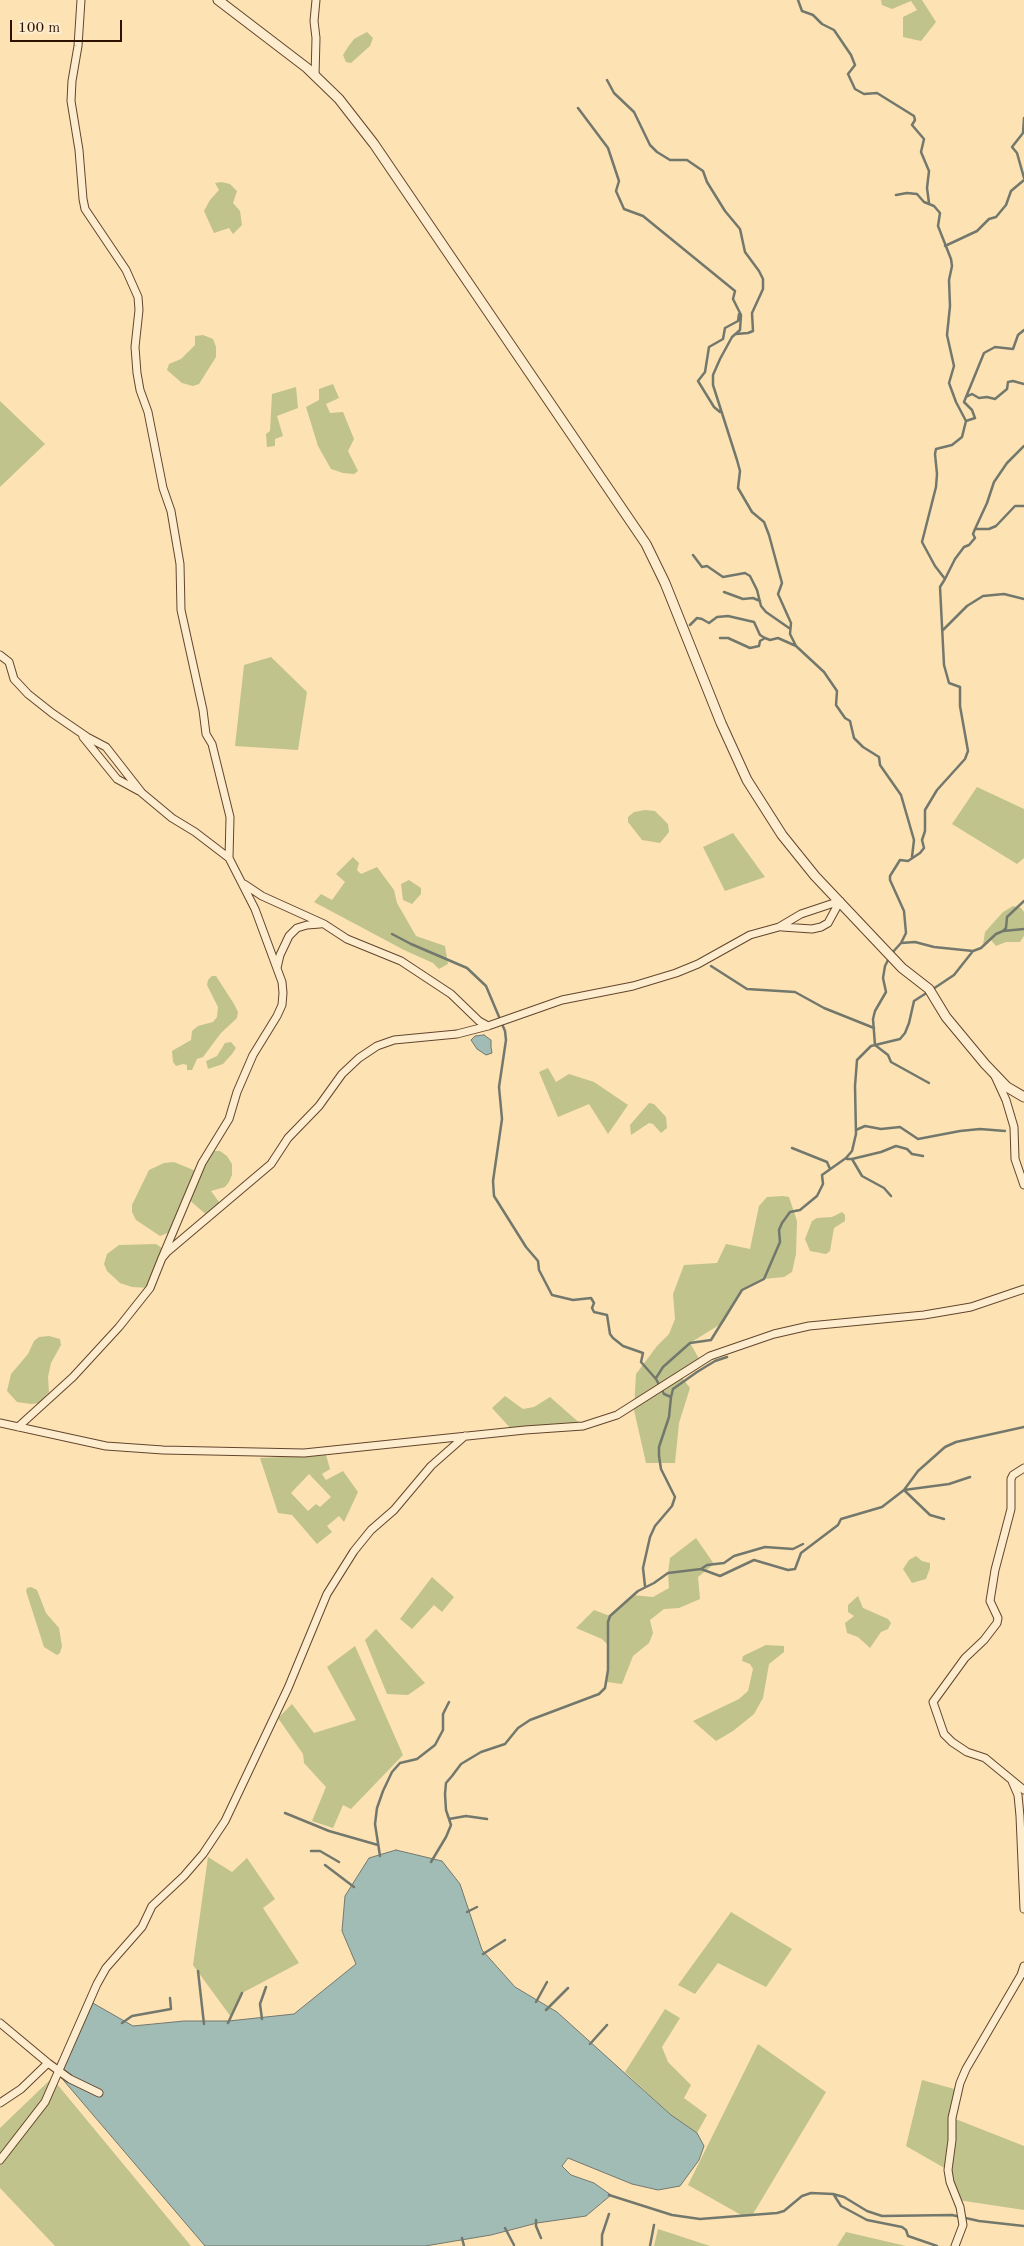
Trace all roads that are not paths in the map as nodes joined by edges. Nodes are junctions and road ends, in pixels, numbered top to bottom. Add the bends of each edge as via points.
1 (81, 0) edge
2 (218, 0) edge
3 (316, 0) edge
4 (315, 76) junction
5 (0, 655) edge
6 (80, 732) junction
7 (142, 793) junction
8 (228, 858) junction
9 (242, 882) junction
10 (840, 902) junction
11 (324, 924) junction
12 (779, 927) junction
13 (277, 968) junction
14 (488, 1026) junction
15 (992, 1072) junction
16 (1024, 1097) edge
17 (1024, 1182) edge
18 (162, 1258) junction
19 (1024, 1289) edge
20 (0, 1423) edge
21 (18, 1427) junction
22 (465, 1436) junction
23 (1024, 1468) edge
24 (1008, 1775) junction
25 (1024, 1790) edge
26 (1024, 1909) edge
27 (1024, 1966) edge
28 (0, 2023) edge
29 (48, 2063) junction
30 (58, 2071) junction
31 (99, 2093) dead end
32 (0, 2104) edge
33 (0, 2160) edge
34 (956, 2246) edge

1 - 8 street via 71,101 83,200 85,209 126,270 138,297 137,373 171,511 180,564 181,610 206,734 212,744 230,817
2 - 4 street
3 - 4 street
4 - 10 street via 338,99 387,162 646,544 666,583 747,780 782,835
5 - 6 street via 9,662 14,679 28,694
6 - 7 street via 106,747
6 - 7 street via 117,779
7 - 8 street
8 - 9 street
9 - 11 street via 262,896
9 - 13 street
10 - 12 street via 801,914
10 - 12 street via 828,923 821,927
10 - 15 street via 902,968 929,989 946,1017
11 - 13 street via 307,924 293,932
11 - 14 street via 347,939 401,962 451,994
12 - 14 street via 750,935 676,973 633,986 562,1000
13 - 18 street via 282,982 282,1005 253,1055 229,1119 202,1163
14 - 18 street via 457,1034 394,1040 359,1058 288,1138 271,1164
15 - 16 street via 1007,1087
15 - 17 street via 1006,1100 1014,1127 1015,1159
18 - 21 street via 150,1288 119,1326 73,1377
19 - 22 street via 971,1307 809,1326 774,1334 710,1356 618,1415 583,1426
20 - 21 street
21 - 22 street via 106,1446 304,1453
22 - 30 street via 431,1466 354,1551 327,1594 288,1688 225,1821 203,1854 152,1906 142,1927 106,1968
23 - 24 street via 1011,1479 1011,1510 994,1570 990,1601 998,1618 933,1702 944,1734 952,1742 967,1752 986,1758
24 - 25 street
24 - 26 street via 1018,1796
27 - 34 street via 960,2084 952,2118 948,2170 963,2225
28 - 29 street
29 - 30 street
29 - 32 street
30 - 31 street
30 - 33 street via 45,2102

